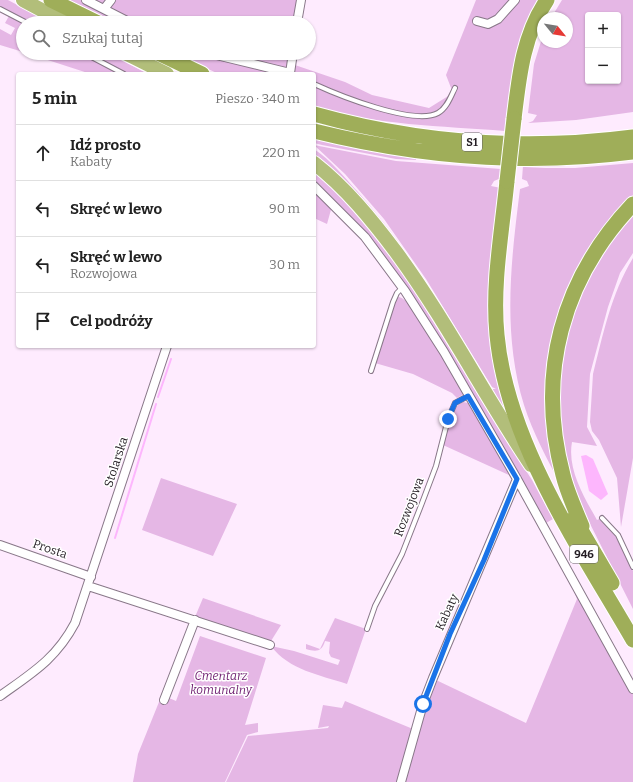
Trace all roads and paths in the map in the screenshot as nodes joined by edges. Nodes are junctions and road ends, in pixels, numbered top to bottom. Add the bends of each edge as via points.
1 (23, 0) edge
2 (51, 0) edge
3 (86, 0) edge
4 (110, 0) edge
5 (301, 0) edge
6 (515, 0) edge
7 (547, 0) edge
8 (556, 0) edge
9 (0, 9) edge
10 (549, 12) edge
11 (53, 16) edge
12 (101, 16) edge
13 (298, 16) edge
14 (16, 17) edge
15 (477, 21) dead end
16 (537, 40) edge
17 (97, 60) edge
18 (138, 60) edge
19 (173, 60) edge
20 (236, 60) edge
21 (292, 60) edge
22 (148, 65) junction
23 (120, 72) edge
24 (157, 72) edge
25 (163, 72) edge
26 (198, 72) edge
27 (283, 72) edge
28 (291, 72) edge
29 (316, 85) edge
30 (455, 88) dead end
31 (316, 114) edge
32 (518, 119) junction
33 (316, 131) edge
34 (633, 137) edge
35 (633, 152) edge
36 (316, 165) edge
37 (511, 181) junction
38 (316, 188) edge
39 (633, 204) edge
40 (402, 288) junction
41 (166, 348) edge
42 (371, 371) dead end
43 (468, 396) junction
44 (517, 479) junction
45 (547, 489) junction
46 (602, 518) dead end
47 (590, 543) junction
48 (0, 545) edge
49 (633, 568) edge
50 (91, 576) junction
51 (88, 586) junction
52 (195, 620) junction
53 (633, 622) edge
54 (367, 629) dead end
55 (633, 640) edge
56 (270, 645) dead end
57 (633, 689) edge
58 (0, 696) edge
59 (164, 700) dead end
60 (401, 782) edge

1 - 11 highway
2 - 12 highway
3 - 12 street
4 - 12 street
5 - 13 street
6 - 15 street via 498,20 488,24
7 - 32 highway via 526,44 519,76
8 - 10 highway
9 - 14 lane
16 - 32 highway via 530,60
17 - 23 lane
18 - 22 highway
19 - 26 highway
20 - 27 street
21 - 28 street
22 - 24 highway
22 - 25 highway
29 - 30 lane via 369,106 431,116 438,113 448,102
31 - 34 highway, S1 via 371,128 476,142 554,144
32 - 37 highway, bridge
33 - 35 highway, S1 via 396,148 471,157 559,158
36 - 45 highway via 370,218 411,273 445,324 496,412
37 - 45 highway via 497,277 497,335 508,397
37 - 47 highway via 505,312 515,386 525,421 537,448 569,510
38 - 40 street via 365,237
39 - 47 highway via 605,237 582,274 563,319 554,366 552,408 557,449 572,502
40 - 42 lane via 392,302
40 - 43 street via 444,352
41 - 50 street, Stolarska
43 - 44 street
43 - 54 lane, Rozwojowa via 455,403 448,419 436,466 422,503 402,554 375,606
44 - 57 street
44 - 60 street, Kabaty via 423,704
45 - 55 highway, 946
46 - 49 lane via 618,535
47 - 53 highway, 946
48 - 50 street, Prosta
50 - 51 street, Stolarska
51 - 52 street
51 - 58 street, Stolarska via 68,636 48,661
52 - 56 street
52 - 59 street

